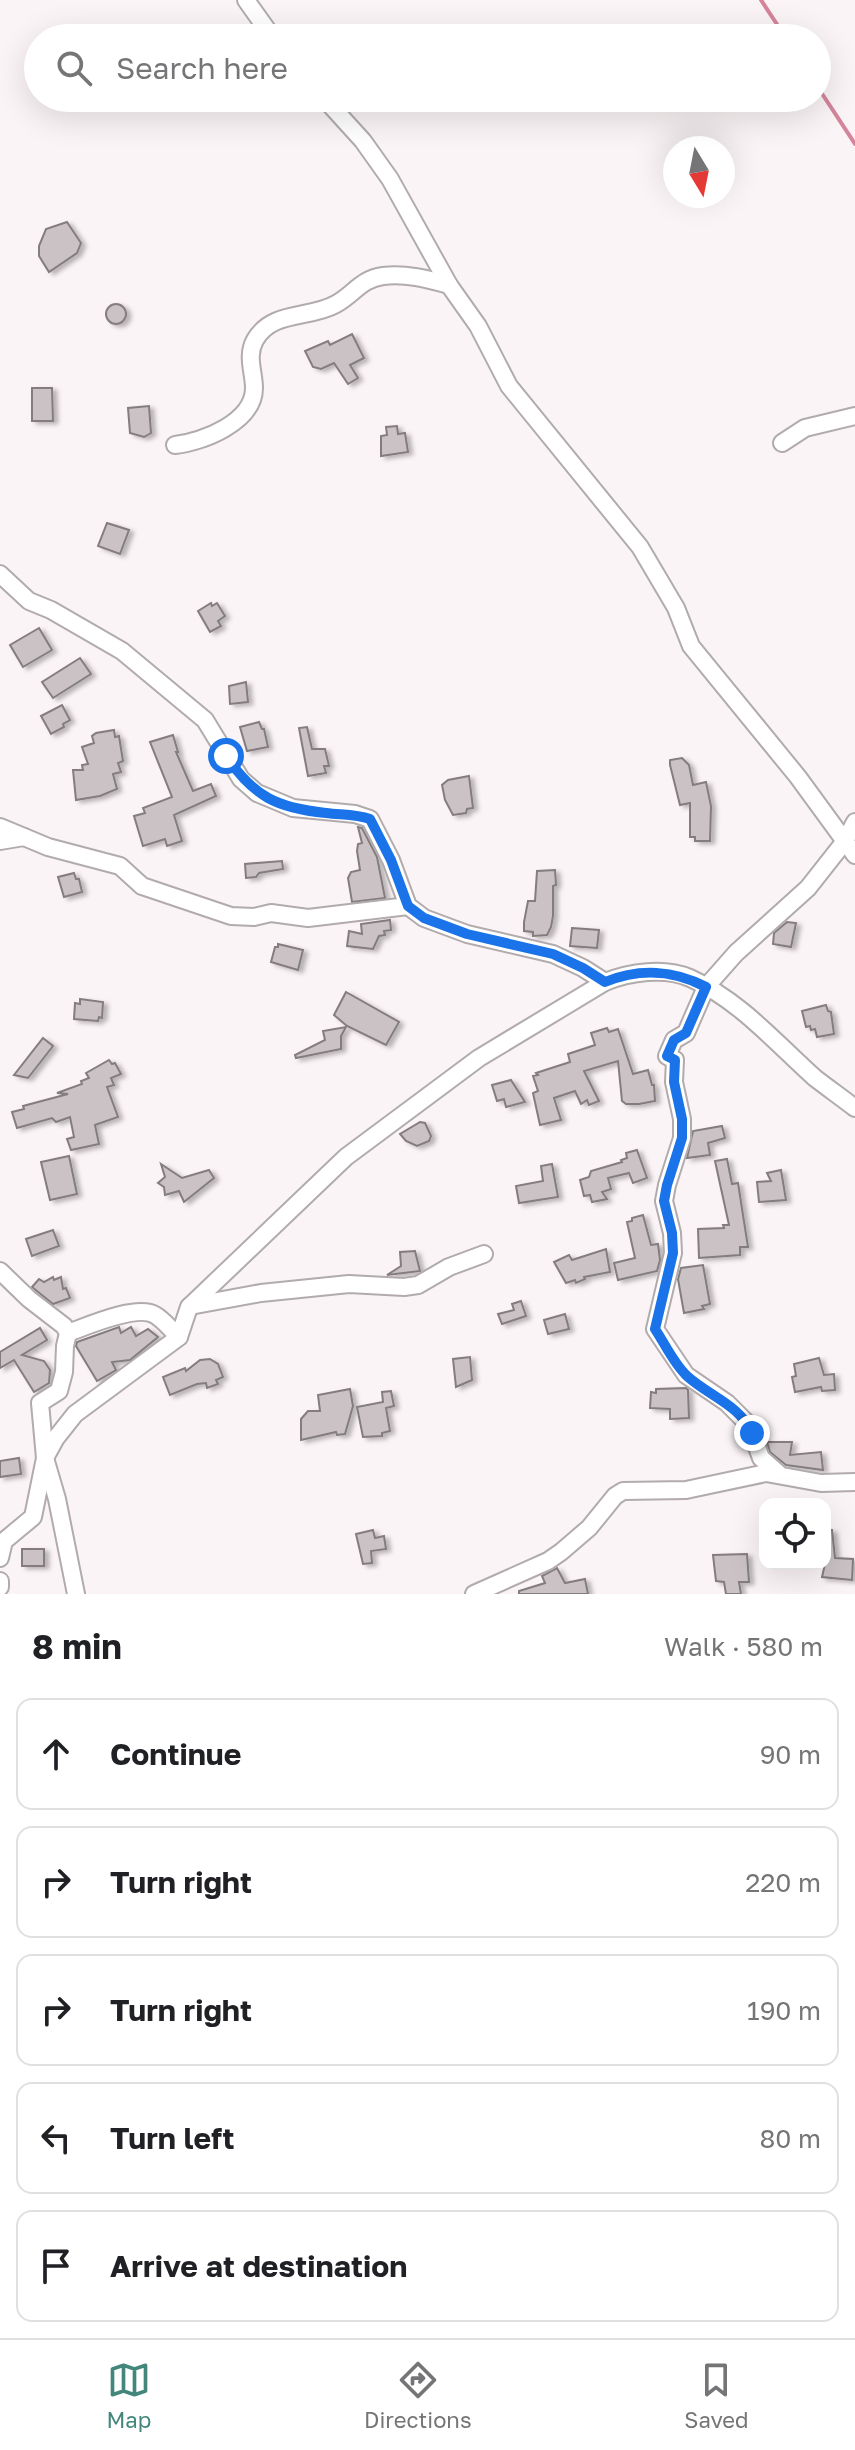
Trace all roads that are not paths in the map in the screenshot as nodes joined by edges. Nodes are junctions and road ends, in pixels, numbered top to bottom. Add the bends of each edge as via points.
1 (246, 0) edge
2 (263, 24) edge
3 (337, 112) edge
4 (449, 285) junction
5 (855, 416) edge
6 (782, 443) dead end
7 (175, 445) dead end
8 (1, 577) edge
9 (855, 822) edge
10 (0, 827) edge
11 (24, 837) junction
12 (0, 841) edge
13 (845, 841) junction
14 (855, 855) edge
15 (408, 906) junction
16 (605, 982) junction
17 (706, 987) junction
18 (855, 1108) edge
19 (484, 1254) dead end
20 (0, 1271) edge
21 (189, 1307) junction
22 (68, 1333) junction
23 (179, 1337) junction
24 (45, 1458) junction
25 (778, 1473) junction
26 (855, 1482) edge
27 (0, 1558) edge
28 (76, 1594) edge
29 (474, 1594) edge

1 - 2 street
3 - 4 street via 390,179
4 - 7 street via 399,276 368,279 336,304 270,324 250,352 254,389 247,408 205,439
4 - 13 street via 509,386 640,547 676,608 691,646
5 - 6 street via 805,428
8 - 15 street via 29,601 140,664 205,720 241,779 257,793 293,808 370,819
9 - 13 street
10 - 11 street
11 - 12 street
11 - 15 street via 120,866 142,886 231,916 271,913 308,918
13 - 14 street
13 - 17 street via 808,888
15 - 16 street via 467,934 553,954
16 - 17 street via 663,972
16 - 21 street via 479,1058 346,1157
17 - 18 street
17 - 25 street via 686,1033 674,1040 667,1056 675,1060 682,1138 664,1201 673,1253 655,1329 686,1375 749,1425 761,1458
19 - 21 street via 418,1285 349,1284
20 - 22 street
21 - 23 street
22 - 23 street via 149,1313
22 - 24 street via 59,1391 40,1403
23 - 24 street via 75,1414
24 - 27 street via 33,1517 4,1541
24 - 28 street
25 - 26 street via 804,1481
25 - 29 street via 686,1490 623,1491 548,1561

